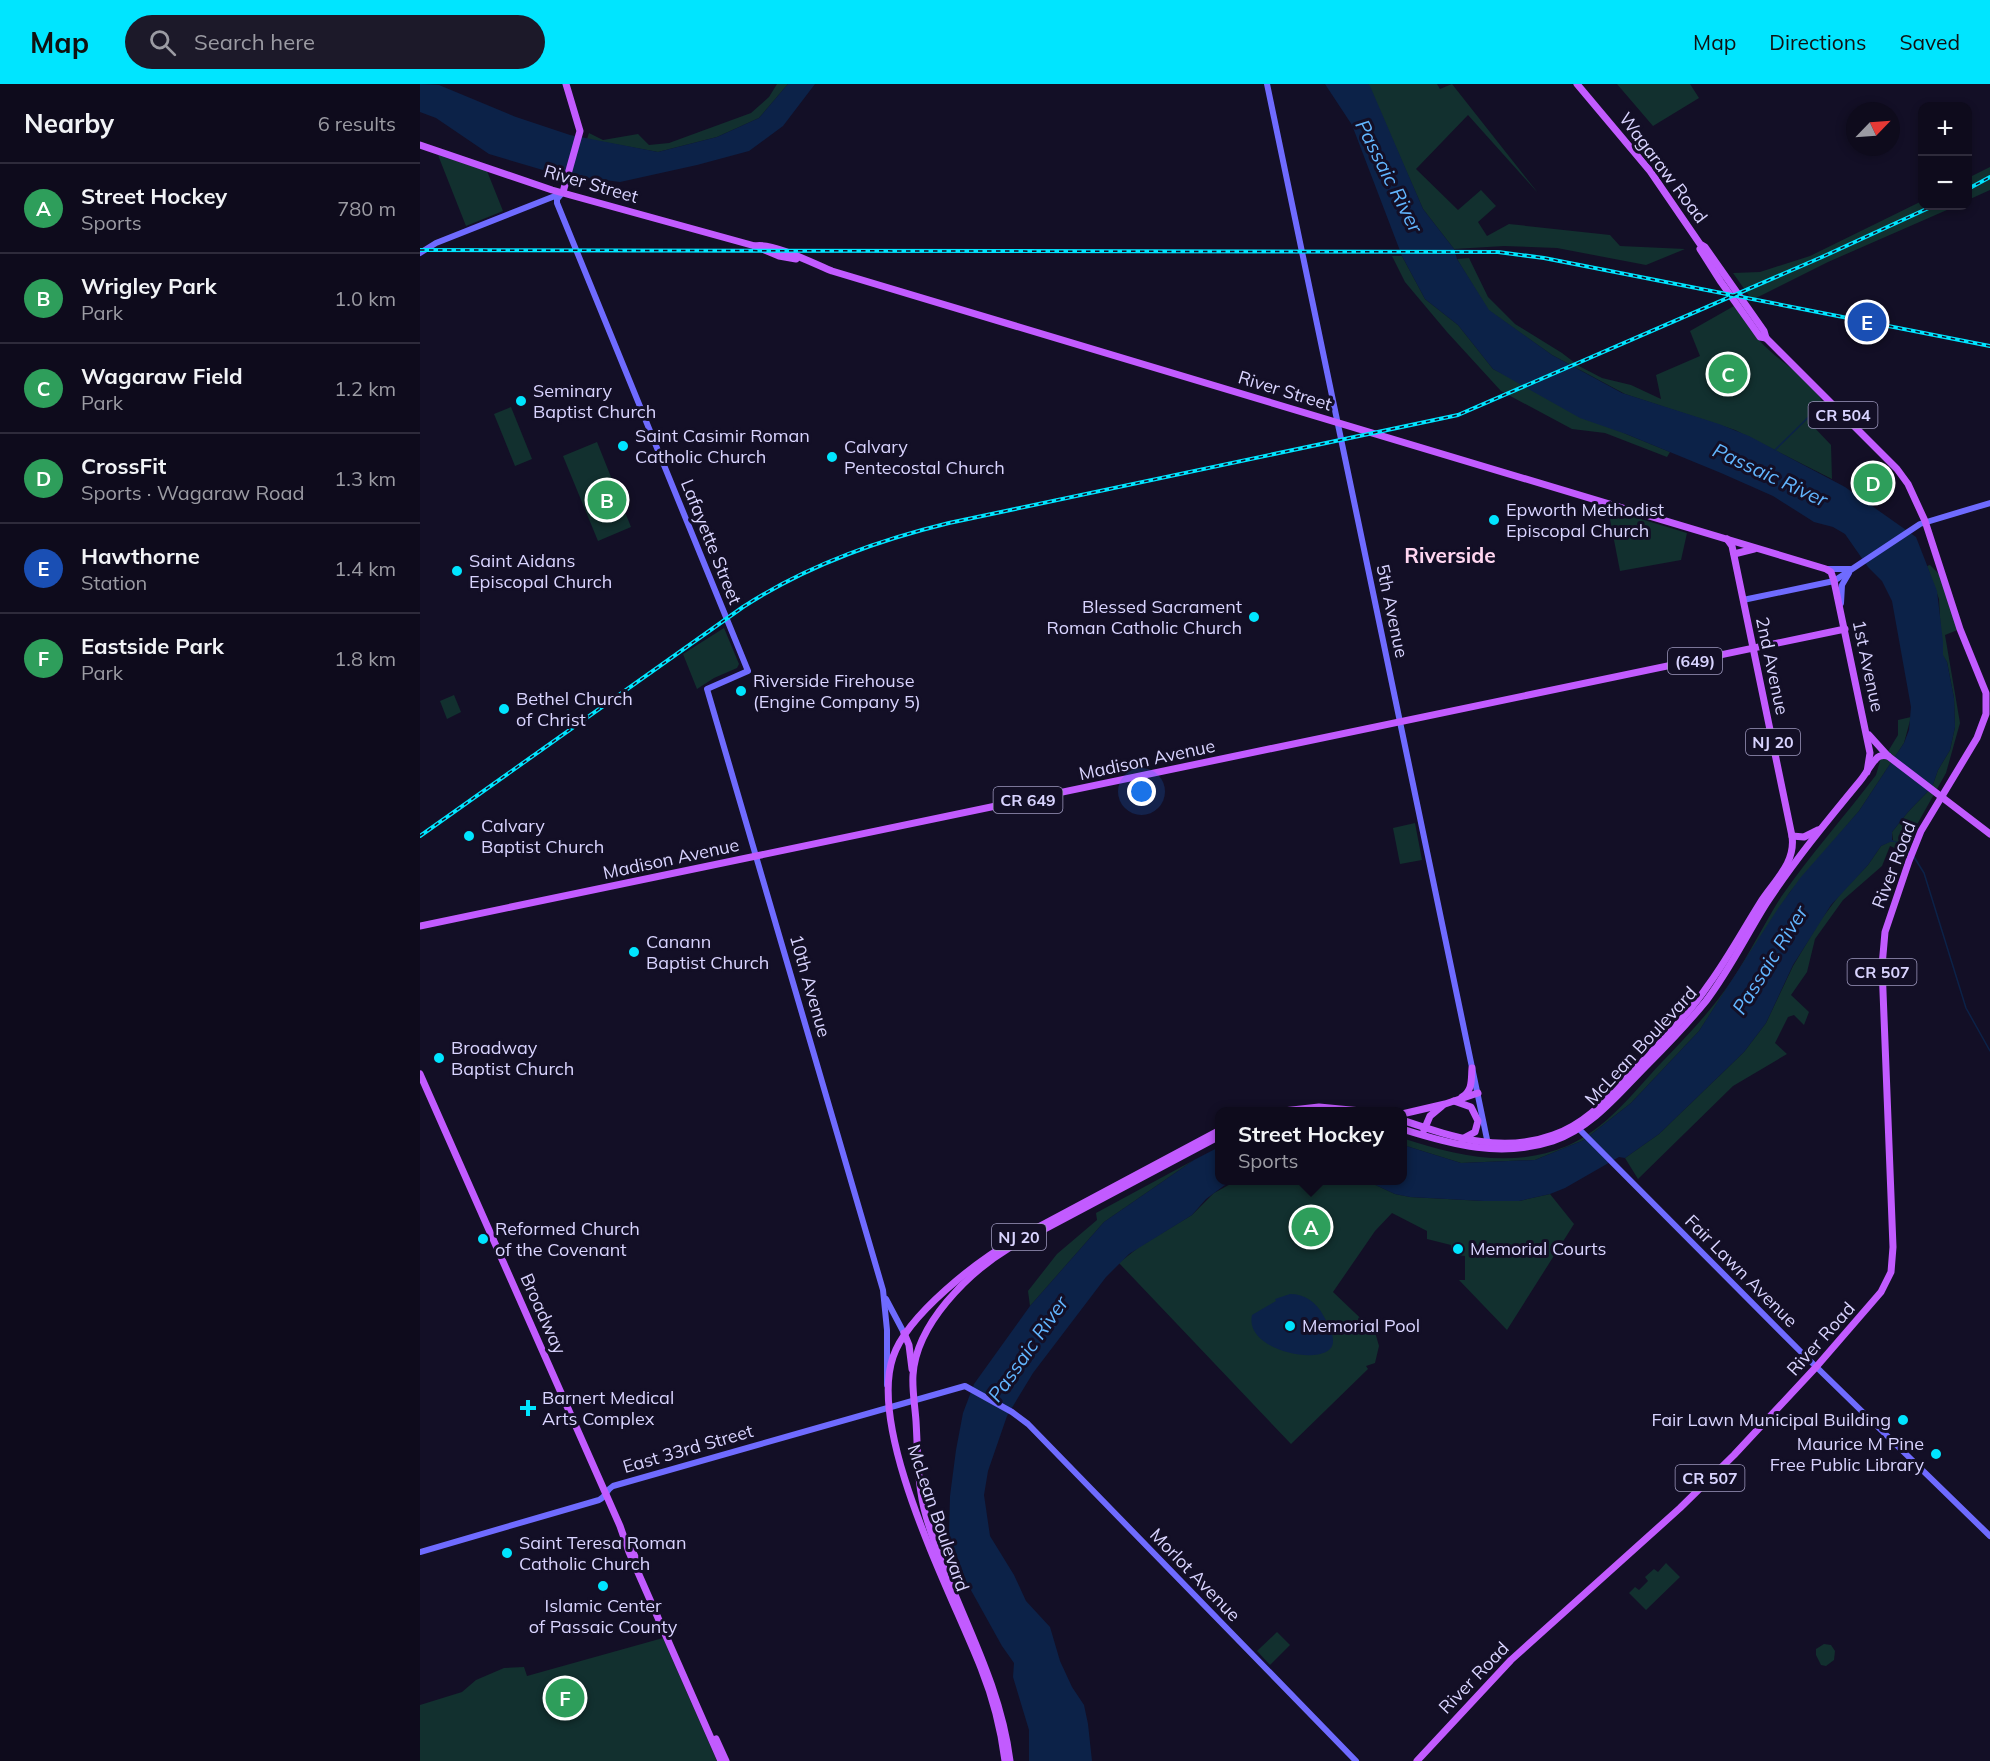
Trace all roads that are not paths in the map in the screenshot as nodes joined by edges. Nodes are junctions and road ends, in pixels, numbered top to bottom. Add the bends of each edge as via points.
1 (566, 84) edge
2 (1267, 84) edge
3 (1577, 84) edge
4 (420, 145) edge
5 (563, 192) junction
6 (420, 253) edge
7 (1338, 422) junction
8 (1990, 503) edge
9 (1925, 521) junction
10 (1727, 539) junction
11 (1762, 549) junction
12 (1734, 554) junction
13 (1853, 568) junction
14 (1826, 569) junction
15 (1834, 581) junction
16 (1743, 600) junction
17 (1841, 614) junction
18 (1845, 629) junction
19 (1754, 649) junction
20 (1636, 674) joint
21 (707, 690) joint
22 (1400, 722) junction
23 (1865, 728) junction
24 (1888, 756) junction
25 (1867, 772) junction
26 (1943, 797) junction
27 (1821, 828) junction
28 (1990, 834) edge
29 (1792, 836) junction
30 (756, 856) junction
31 (420, 926) edge
32 (1472, 1068) junction
33 (420, 1074) edge
34 (1478, 1093) junction
35 (1454, 1101) junction
36 (1445, 1104) junction
37 (1407, 1113) edge
38 (1407, 1122) edge
39 (1578, 1128) junction
40 (1407, 1129) edge
41 (1424, 1131) junction
42 (1215, 1133) edge
43 (1215, 1139) edge
44 (1462, 1139) junction
45 (1488, 1144) junction
46 (883, 1290) junction
47 (897, 1320) junction
48 (913, 1322) junction
49 (904, 1334) junction
50 (888, 1337) junction
51 (1817, 1366) junction
52 (913, 1376) junction
53 (888, 1389) junction
54 (915, 1399) junction
55 (889, 1407) junction
56 (1012, 1412) joint
57 (918, 1463) junction
58 (606, 1496) junction
59 (623, 1534) junction
60 (1990, 1536) edge
61 (420, 1552) edge
62 (721, 1761) edge
63 (726, 1761) edge
64 (1005, 1761) edge
65 (1010, 1761) edge
66 (1356, 1761) edge
67 (1417, 1761) edge

1 - 5 main road via 580,134
2 - 7 main road, 5th Avenue
3 - 9 main road, Wagaraw Road / CR 504 via 1658,181 1760,337 1766,338 1902,474
4 - 5 main road, River Street
5 - 6 main road
5 - 7 main road, River Street via 779,256 800,258
5 - 21 main road, Lafayette Street via 557,203 748,671
7 - 10 main road, River Street
7 - 22 main road, 5th Avenue
8 - 9 main road
9 - 13 main road
9 - 26 main road, Wagaraw Road via 1987,699 1977,738
10 - 11 main road, River Street
10 - 12 main road, 2nd Avenue
11 - 12 main road, River Street
11 - 14 main road, River Street
12 - 16 main road, 2nd Avenue / NJ 20
13 - 14 main road, River Street
13 - 15 main road
13 - 17 main road via 1842,585
14 - 15 main road, 1st Avenue
15 - 16 main road
15 - 17 main road, 1st Avenue
16 - 19 main road, 2nd Avenue / NJ 20
17 - 18 main road, 1st Avenue
18 - 19 main road, Madison Avenue / (649)
18 - 23 main road, 1st Avenue
19 - 20 main road, Madison Avenue / (649)
19 - 29 main road, 2nd Avenue / NJ 20
20 - 22 main road, Madison Avenue / CR 649
21 - 30 main road, 10th Avenue
22 - 30 main road, Madison Avenue / CR 649
22 - 32 main road, 5th Avenue
23 - 24 main road via 1872,742
23 - 25 main road, 1st Avenue via 1871,757
24 - 25 main road, McLean Boulevard via 1877,757
24 - 26 main road
25 - 27 main road, McLean Boulevard / NJ 20
26 - 28 main road
26 - 51 main road, River Road / CR 507 via 1913,849 1885,932 1882,956 1892,1266 1885,1286
27 - 29 main road via 1804,837
27 - 39 main road, McLean Boulevard / NJ 20 via 1769,900 1702,1006 1602,1111
29 - 39 main road, McLean Boulevard / NJ 20 via 1789,862 1708,987
30 - 31 main road, Madison Avenue / CR 649
30 - 46 main road, 10th Avenue
32 - 34 main road, 5th Avenue
32 - 35 main road via 1470,1090
33 - 58 main road, Broadway
34 - 35 main road
34 - 45 main road, 5th Avenue
35 - 36 main road
35 - 44 main road via 1471,1107 1478,1121 1475,1132
36 - 37 main road
36 - 41 main road via 1430,1116
38 - 41 main road, McLean Boulevard / NJ 20
39 - 41 main road, McLean Boulevard / NJ 20 via 1548,1142 1504,1149 1462,1146
39 - 45 main road, McLean Boulevard / NJ 20 via 1533,1141
39 - 51 main road, Fair Lawn Avenue
40 - 41 main road, McLean Boulevard / NJ 20
41 - 44 main road, McLean Boulevard / NJ 20
42 - 48 main road, McLean Boulevard / NJ 20 via 997,1250 961,1276
43 - 52 main road, McLean Boulevard / NJ 20 via 1009,1248 982,1267 937,1316 920,1347
44 - 45 main road, McLean Boulevard / NJ 20
46 - 47 main road, 10th Avenue
46 - 50 main road, 10th Avenue
47 - 48 main road via 904,1324
47 - 49 main road, 10th Avenue
48 - 49 main road, McLean Boulevard / NJ 20
49 - 50 main road via 894,1328
49 - 52 main road
49 - 53 main road, McLean Boulevard / NJ 20 via 892,1358
50 - 53 main road, 10th Avenue
51 - 60 main road, Fair Lawn Avenue
51 - 67 main road, River Road / CR 507 via 1678,1510 1511,1660
52 - 54 main road, McLean Boulevard / NJ 20
53 - 55 main road, McLean Boulevard / NJ 20
54 - 55 main road, East 33rd Street
54 - 56 main road, East 33rd Street via 970,1388
54 - 57 main road, McLean Boulevard / NJ 20
55 - 57 main road via 905,1466 912,1469
55 - 58 main road, East 33rd Street via 613,1486
55 - 64 main road, McLean Boulevard / NJ 20 via 908,1488 987,1683
56 - 66 main road, Morlot Avenue via 1035,1431
57 - 65 main road, McLean Boulevard / NJ 20 via 926,1517 992,1681
58 - 59 main road, Broadway
58 - 61 main road, East 33rd Street
59 - 62 main road, Broadway
59 - 63 main road, Broadway

